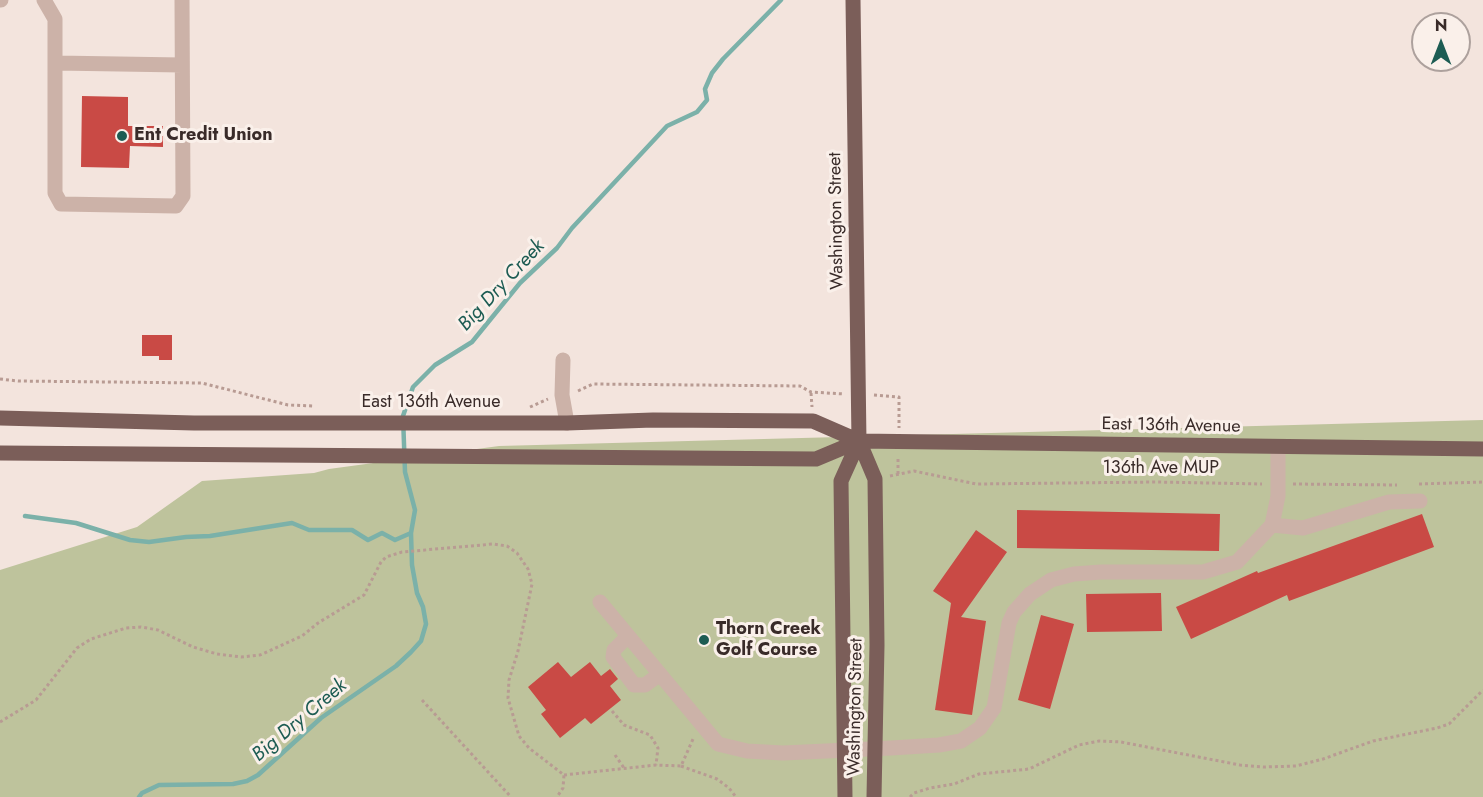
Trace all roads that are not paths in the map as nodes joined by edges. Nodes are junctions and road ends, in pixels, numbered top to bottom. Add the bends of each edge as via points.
1 (44, 0) edge
2 (853, 0) edge
3 (182, 4) edge
4 (56, 63) junction
5 (182, 65) junction
6 (562, 360) dead end
7 (0, 418) edge
8 (567, 423) junction
9 (859, 441) junction
10 (1278, 447) junction
11 (1483, 449) edge
12 (0, 453) edge
13 (1419, 501) dead end
14 (1272, 525) junction
15 (600, 602) dead end
16 (628, 636) junction
17 (660, 674) junction
18 (875, 749) junction
19 (844, 751) junction
20 (845, 797) edge
21 (874, 797) edge

1 - 4 street via 55,19
2 - 9 main road, Washington Street
3 - 5 street
4 - 5 street
4 - 5 street via 55,194 61,204 176,206 183,196
6 - 8 street
7 - 8 main road, East 136th Avenue via 194,423
8 - 9 main road, East 136th Avenue via 813,421
9 - 10 main road, East 136th Avenue
9 - 12 main road, East 136th Avenue via 816,459
9 - 18 main road, Washington Street via 875,479
9 - 19 main road, Washington Street via 841,481
10 - 11 main road, East 136th Avenue
10 - 14 street
13 - 14 street via 1389,502 1303,528
14 - 18 street via 1237,562 1215,570 1088,572 1040,586 1021,602 1009,623 994,708 980,728 961,741
15 - 16 street
16 - 17 street
16 - 17 street via 614,650 613,657 634,685 645,685
17 - 19 street via 718,744 783,753
18 - 19 street
18 - 21 main road, Washington Street
19 - 20 main road, Washington Street

